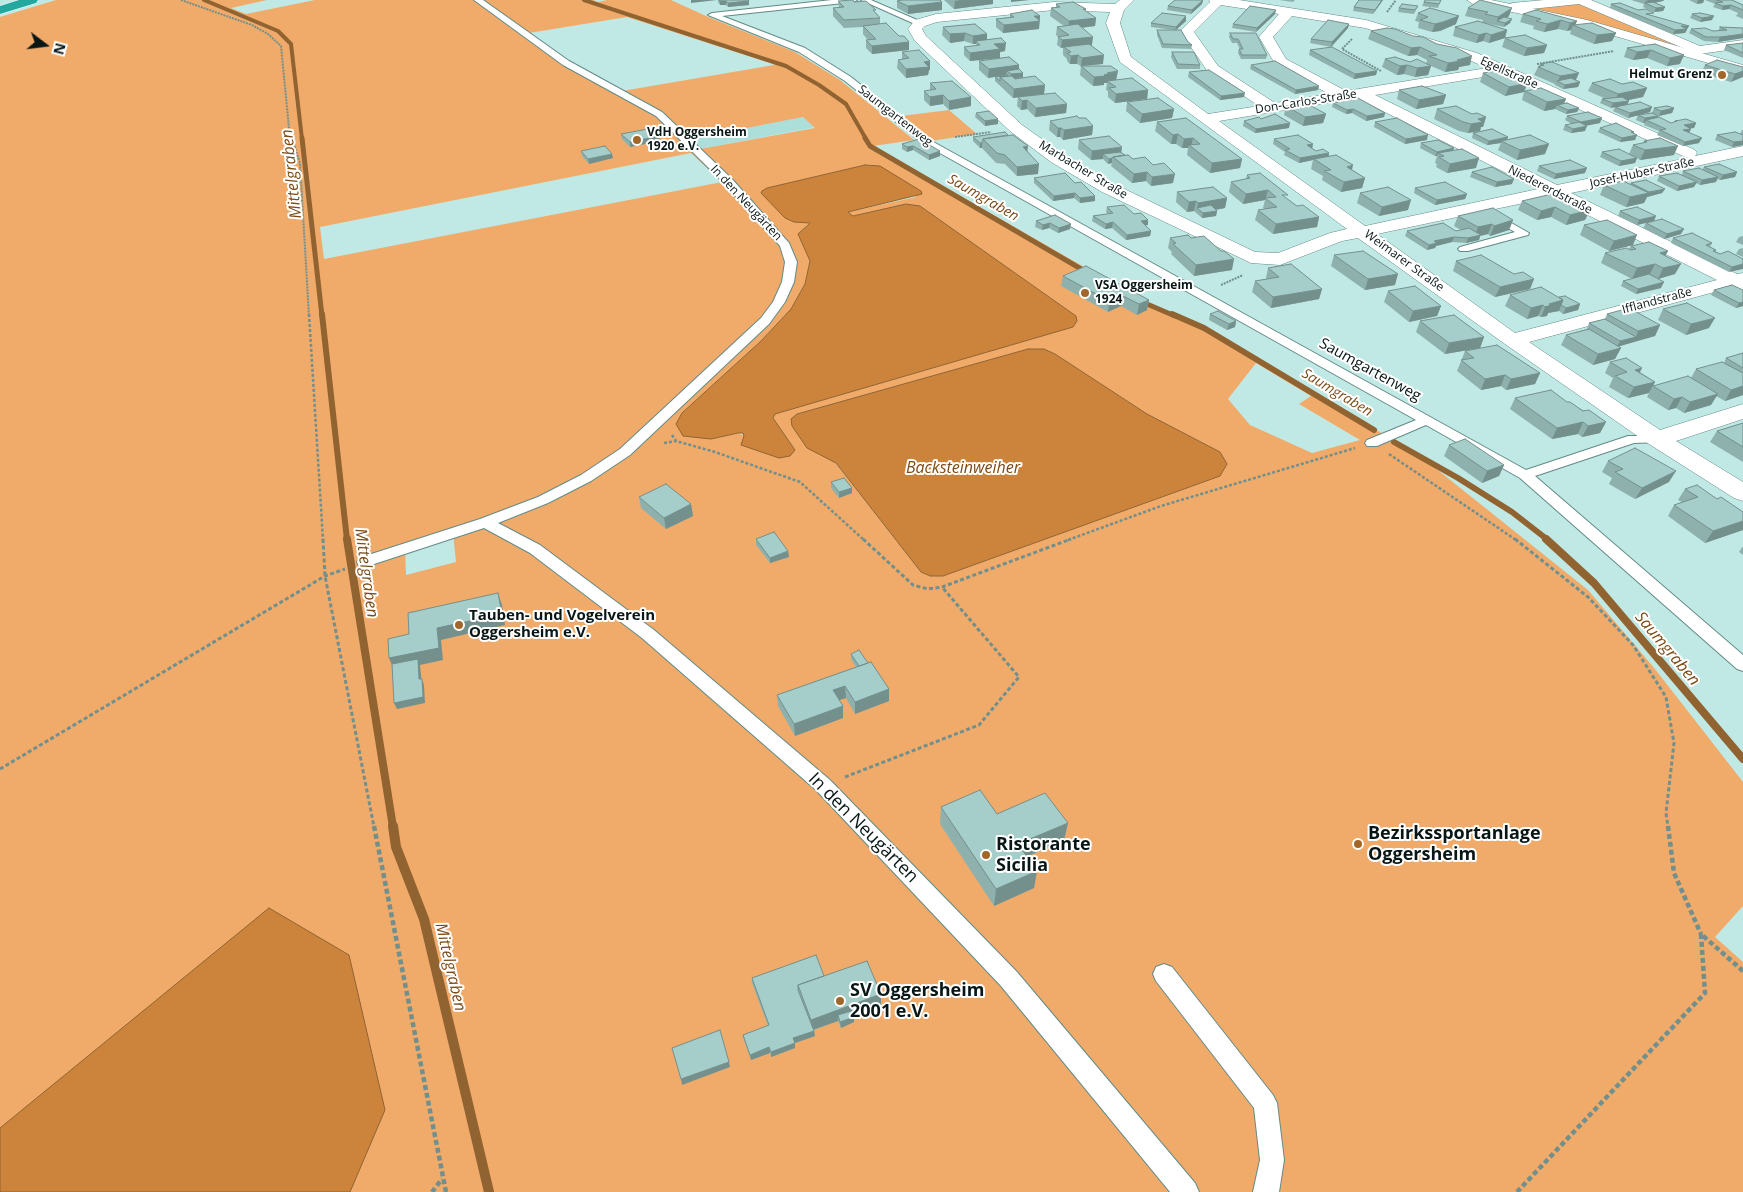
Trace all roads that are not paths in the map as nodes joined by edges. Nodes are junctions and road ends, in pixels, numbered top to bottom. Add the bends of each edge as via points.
1 (32, 0) edge
2 (478, 0) edge
3 (853, 0) edge
4 (864, 0) edge
5 (1217, 0) edge
6 (1473, 0) edge
7 (1581, 0) edge
8 (1123, 4) edge
9 (1512, 8) junction
10 (0, 10) edge
11 (1289, 11) junction
12 (920, 23) junction
13 (1743, 44) edge
14 (1699, 50) junction
15 (1684, 52) junction
16 (1743, 69) edge
17 (1502, 70) junction
18 (1351, 95) junction
19 (1273, 108) junction
20 (1205, 119) junction
21 (1743, 151) edge
22 (1704, 160) junction
23 (1553, 192) junction
24 (1479, 208) junction
25 (1365, 232) junction
26 (1464, 249) dead end
27 (1740, 282) edge
28 (1512, 340) junction
29 (1743, 411) edge
30 (1428, 420) junction
31 (1657, 439) junction
32 (1372, 443) road end
33 (1525, 474) junction
34 (1743, 493) edge
35 (485, 522) junction
36 (365, 562) dead end
37 (1743, 665) edge
38 (1164, 974) dead end
39 (1186, 1192) edge
40 (1266, 1192) edge

1 - 10 highway
2 - 35 lane, In den Neugärten via 566,63 659,114 728,181 785,245 791,262 788,282 765,321 625,452 586,478 543,500
3 - 30 lane, Saumgartenweg via 712,15 802,50 848,79 925,142
4 - 12 lane
5 - 11 street, Egellstraße
5 - 19 street via 1187,31 1213,69
6 - 9 street
7 - 9 street
7 - 14 street
8 - 12 street via 1054,6 936,18
8 - 20 street, Weimarer Straße via 1113,22 1125,59
9 - 15 street via 1582,23
11 - 17 street, Egellstraße via 1366,24 1472,56
11 - 18 street, Niedererdstraße via 1266,37 1281,62
12 - 25 street, Marbacher Straße via 915,29 920,38 1016,128 1057,158 1108,188 1252,257 1280,259 1337,237
13 - 14 street
14 - 15 street
15 - 16 street
17 - 18 street, Don-Carlos-Straße
17 - 22 street, Egellstraße
18 - 19 street, Don-Carlos-Straße
18 - 23 street, Niedererdstraße
19 - 20 street, Don-Carlos-Straße
20 - 25 street, Weimarer Straße
21 - 22 street, Josef-Huber-Straße
22 - 23 street, Josef-Huber-Straße
23 - 24 street, Josef-Huber-Straße
23 - 27 street, Niedererdstraße
24 - 25 street, Josef-Huber-Straße
24 - 26 lane via 1524,233
25 - 28 street, Weimarer Straße
27 - 28 street, Ifflandstraße
28 - 31 street, Weimarer Straße
29 - 31 street
30 - 32 lane
30 - 33 lane, Saumgartenweg
31 - 33 lane via 1633,439
31 - 34 street, Weimarer Straße
33 - 37 lane, Saumgartenweg
35 - 36 lane, In den Neugärten
35 - 39 lane, In den Neugärten via 535,549 648,634 823,785 1009,979
38 - 40 lane via 1265,1103 1272,1160

